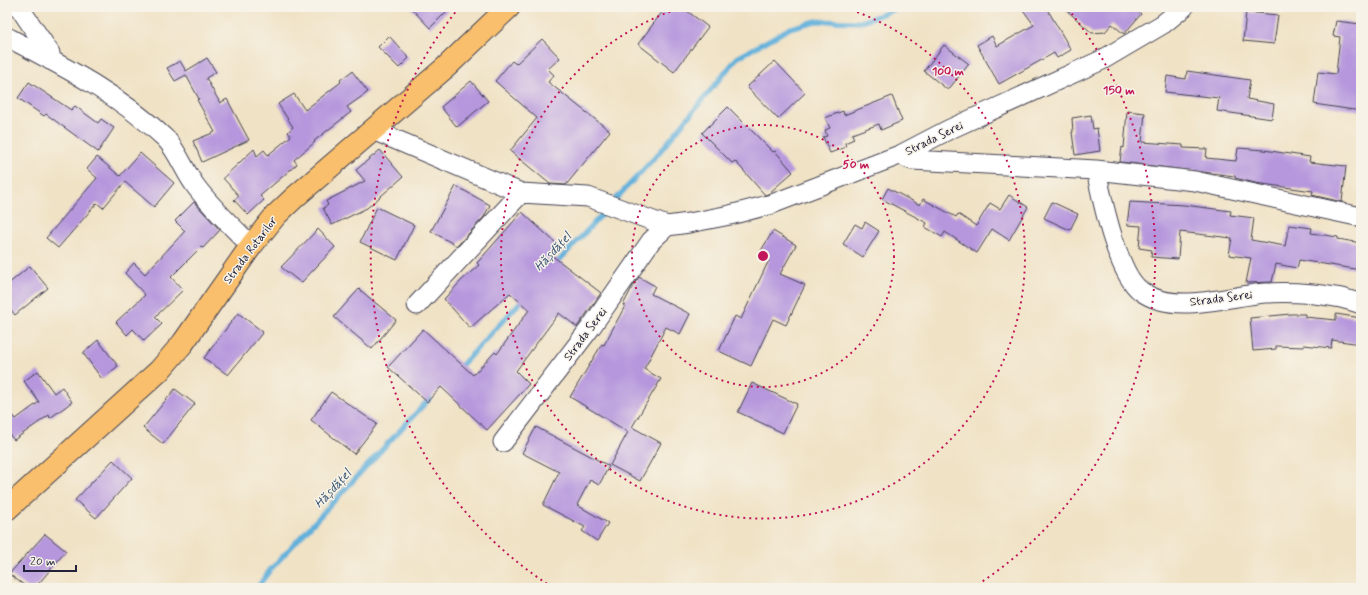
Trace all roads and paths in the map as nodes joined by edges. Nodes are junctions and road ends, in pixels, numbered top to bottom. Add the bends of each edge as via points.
1 (19, 7) edge
2 (509, 7) edge
3 (1184, 7) edge
4 (7, 37) edge
5 (50, 60) junction
6 (373, 130) junction
7 (948, 130) junction
8 (902, 154) junction
9 (948, 162) junction
10 (1096, 170) junction
11 (521, 193) junction
12 (1361, 217) edge
13 (667, 226) junction
14 (251, 246) junction
15 (1361, 304) edge
16 (417, 305) dead end
17 (503, 442) dead end
18 (7, 509) edge

1 - 5 street via 50,53
2 - 6 main road, Strada Rotarilor via 446,67
3 - 7 street, Strada Serei via 1163,24 1102,60
4 - 5 street
5 - 14 street via 106,91 167,141 197,189
6 - 11 street, Strada Serei
6 - 14 main road, Strada Rotarilor via 295,196
7 - 8 street, Strada Serei
7 - 9 street
8 - 9 street via 912,160
8 - 13 street, Strada Serei via 772,204 730,215
9 - 10 street
10 - 12 street via 1195,181
10 - 15 street, Strada Serei via 1103,206 1122,264 1140,291 1157,300 1190,303 1266,293 1336,297
11 - 13 street, Strada Serei via 588,197
11 - 16 street
13 - 17 street, Strada Serei via 651,241 591,327
14 - 18 main road, Strada Rotarilor via 183,343 158,371

